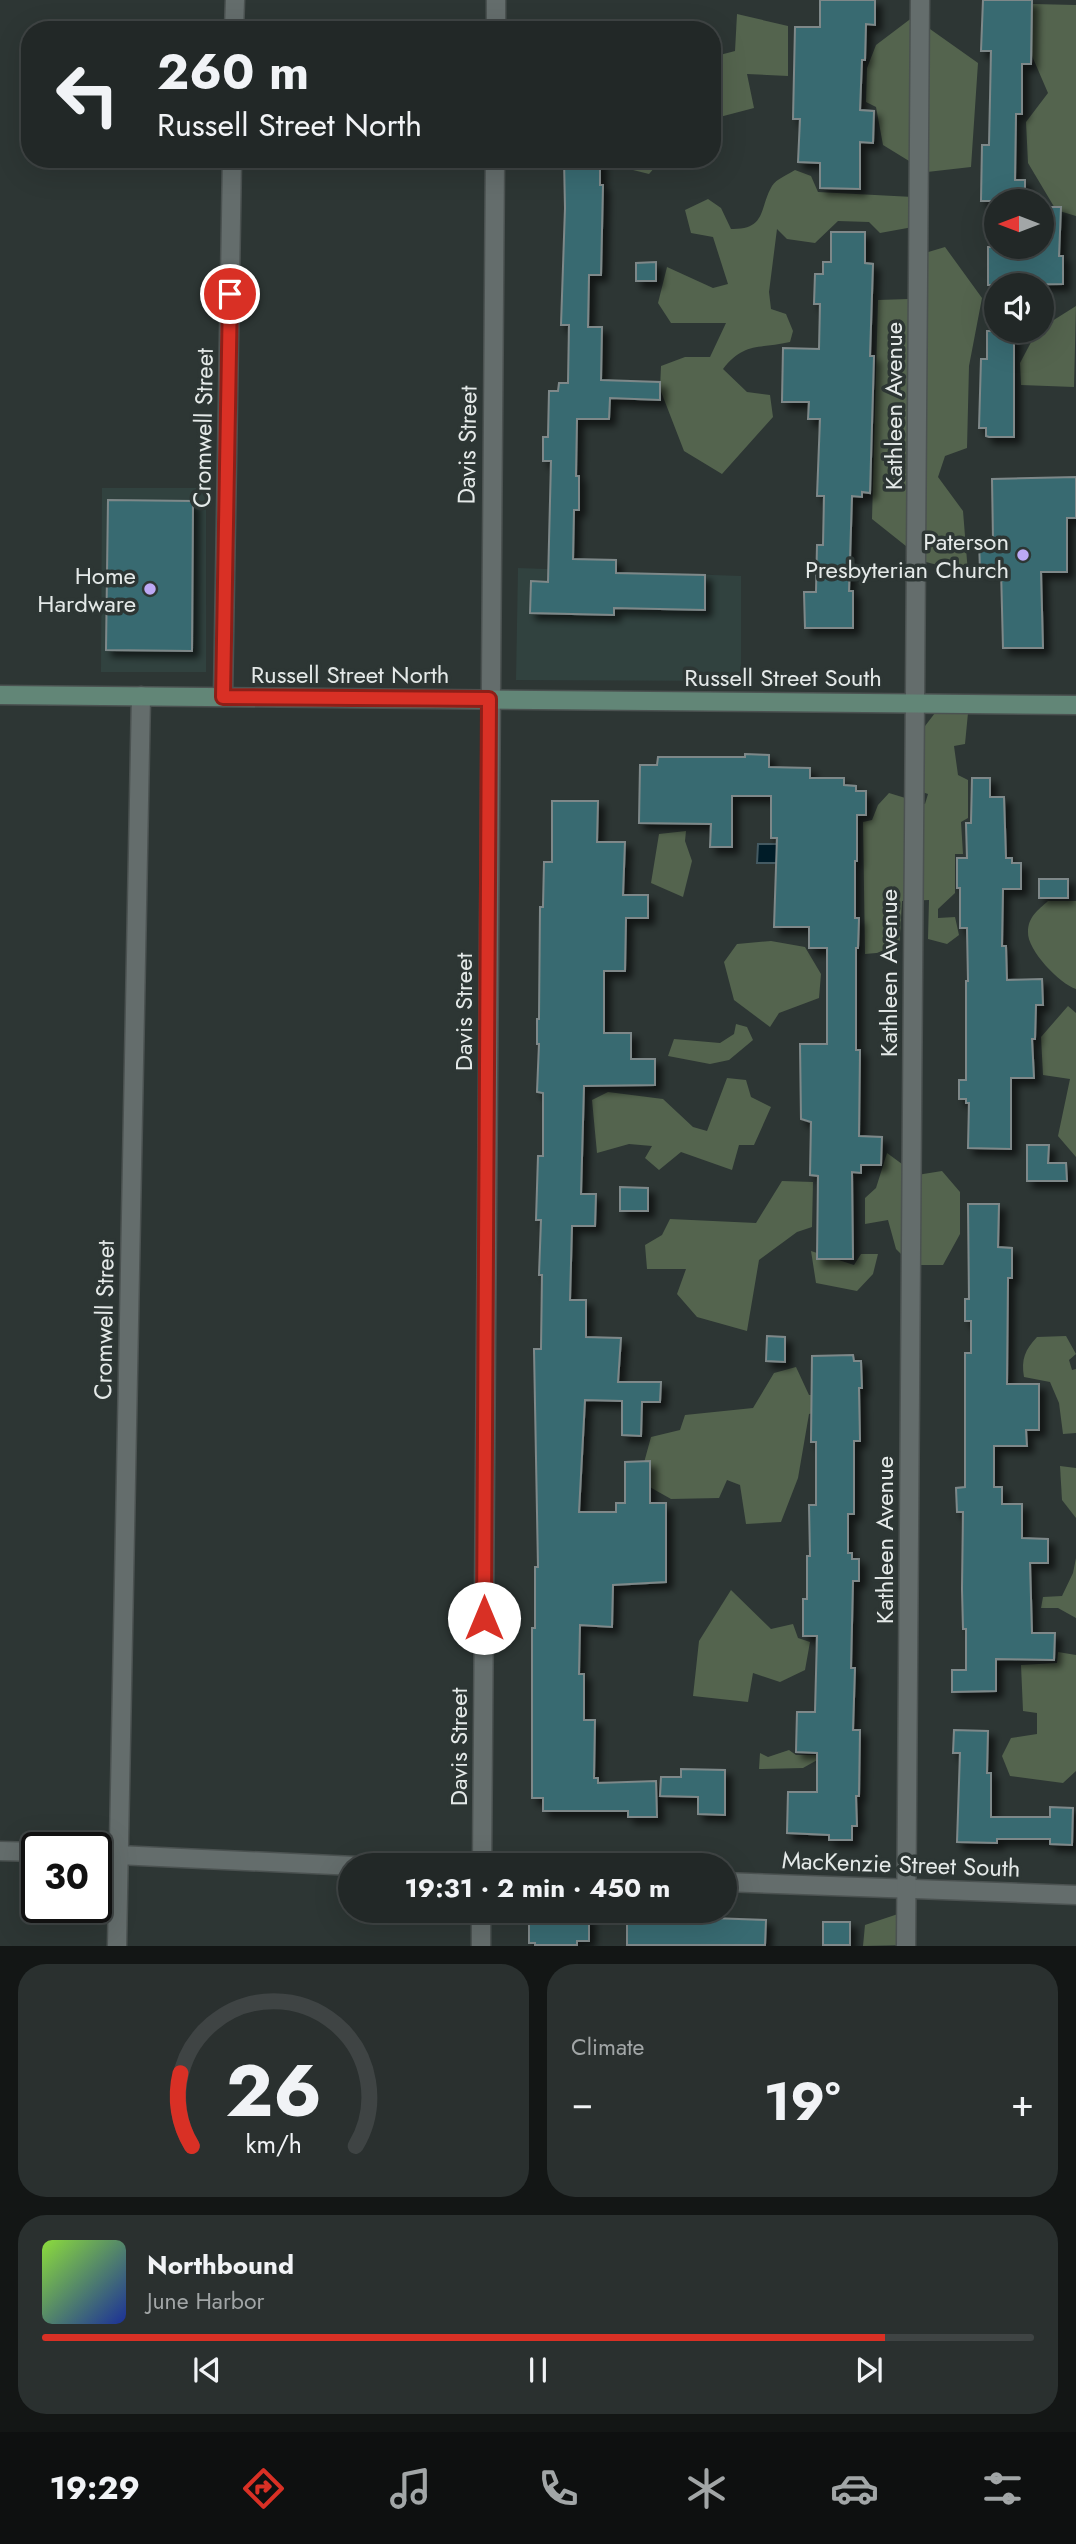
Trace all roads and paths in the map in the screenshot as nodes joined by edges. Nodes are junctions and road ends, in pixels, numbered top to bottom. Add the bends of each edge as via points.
1 (235, 0) edge
2 (496, 0) edge
3 (920, 0) edge
4 (234, 21) edge
5 (496, 21) edge
6 (232, 168) edge
7 (495, 168) edge
8 (0, 695) edge
9 (141, 696) junction
10 (223, 697) junction
11 (489, 699) junction
12 (915, 703) junction
13 (1076, 705) edge
14 (0, 1851) edge
15 (21, 1852) edge
16 (482, 1853) edge
17 (112, 1855) edge
18 (119, 1855) junction
19 (338, 1865) edge
20 (737, 1883) edge
21 (907, 1890) junction
22 (1076, 1895) edge
23 (481, 1923) edge
24 (117, 1945) edge
25 (481, 1945) edge
26 (906, 1945) edge

1 - 4 street
2 - 5 street
3 - 12 street, Kathleen Avenue
6 - 10 street, Cromwell Street
7 - 11 street, Davis Street
8 - 9 street, Russell Street North
9 - 10 street, Russell Street North
9 - 18 street, Cromwell Street
10 - 11 street, Russell Street North
11 - 12 street, Russell Street South
11 - 16 street, Davis Street
12 - 13 street, Russell Street South
12 - 21 street, Kathleen Avenue
14 - 15 street
17 - 18 street
18 - 19 street
18 - 24 street, Cromwell Street
20 - 21 street, MacKenzie Street South
21 - 22 street, MacKenzie Street South
21 - 26 street, Kathleen Avenue
23 - 25 street

